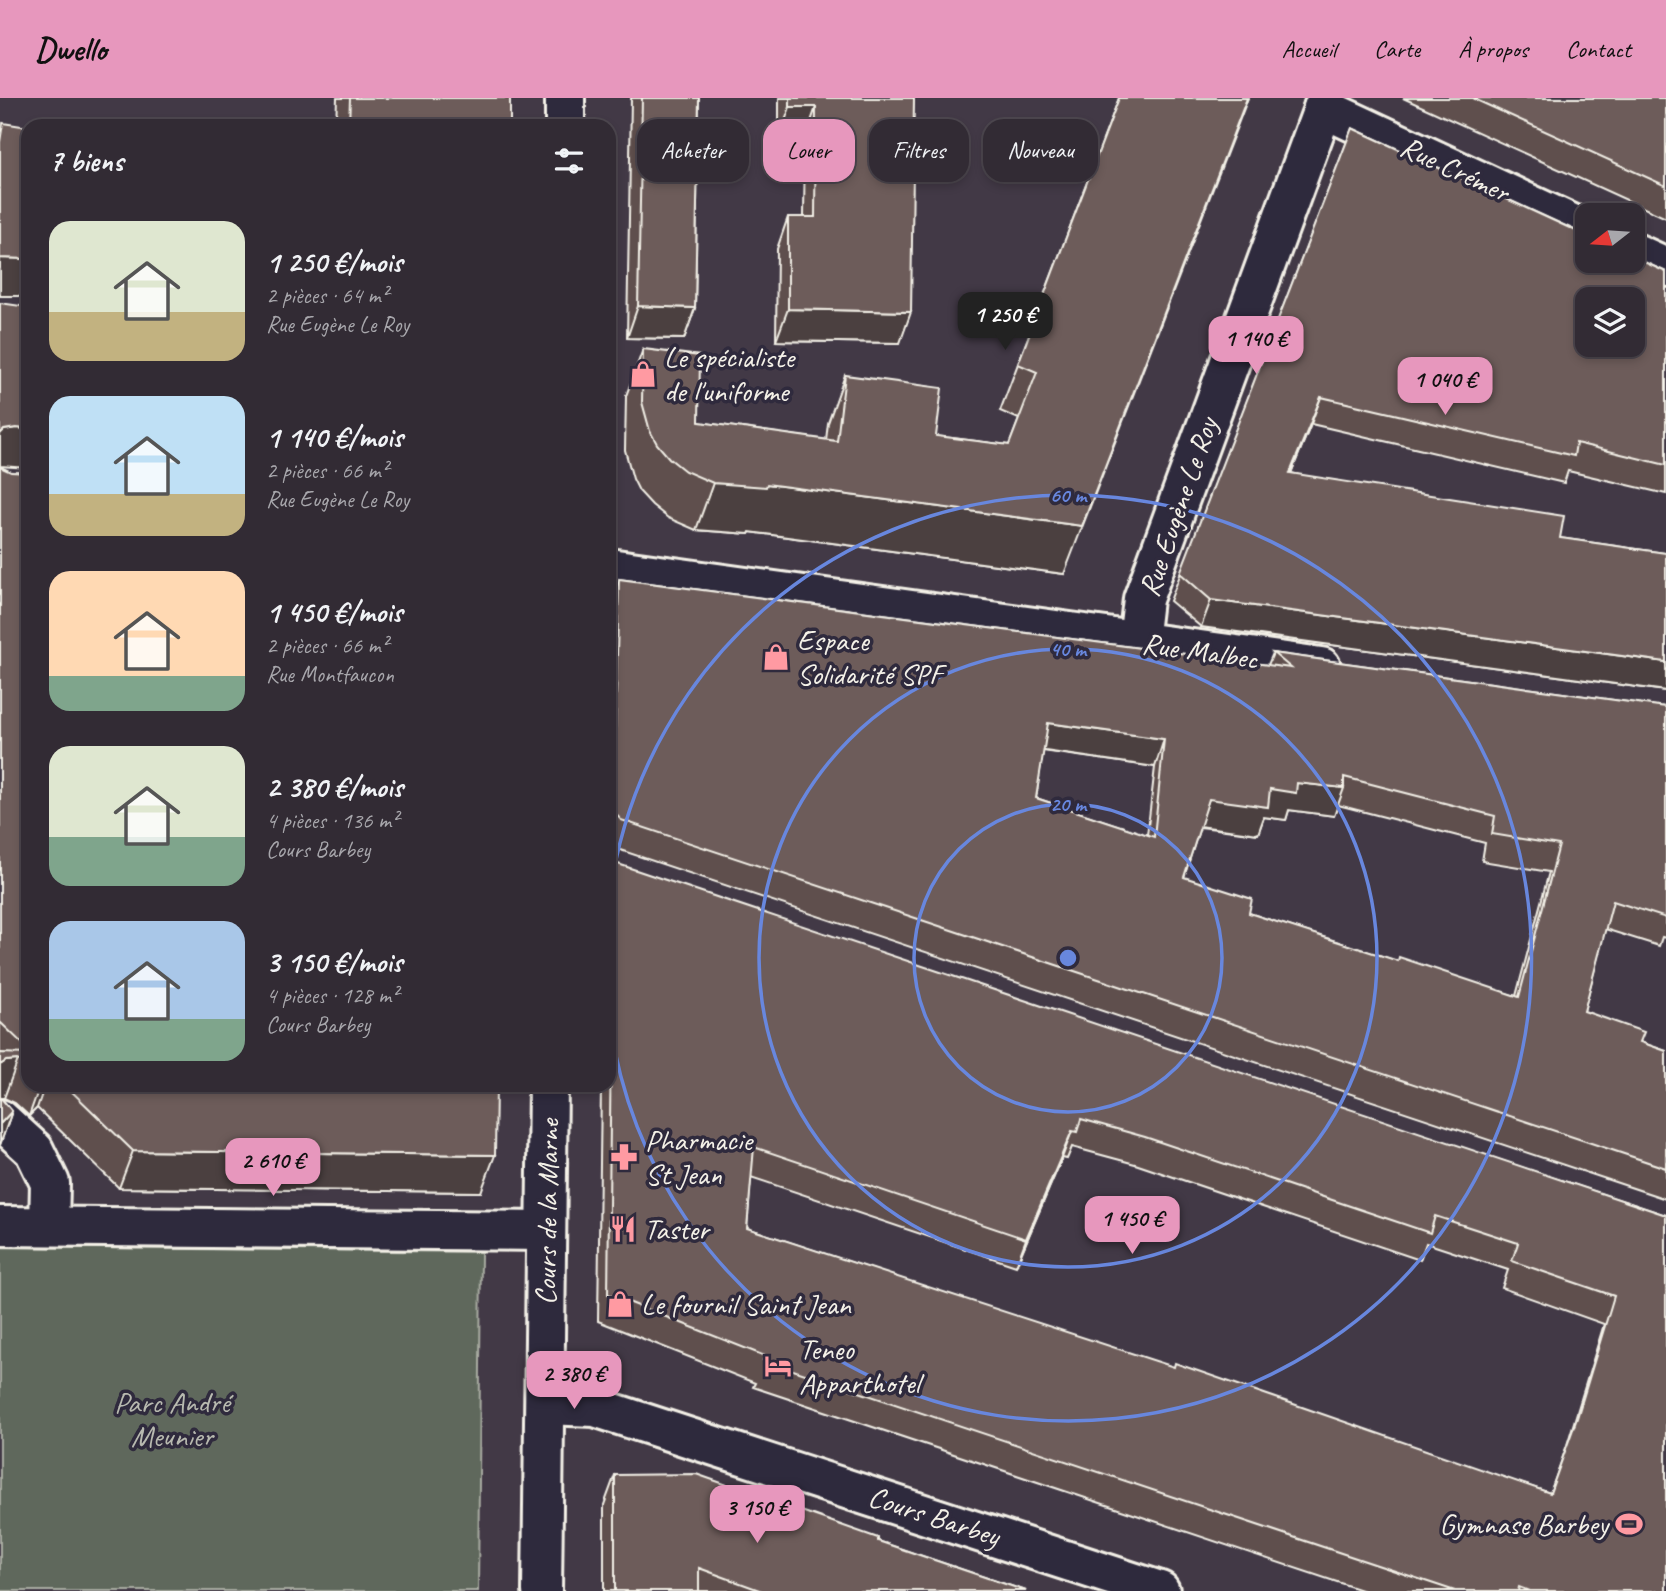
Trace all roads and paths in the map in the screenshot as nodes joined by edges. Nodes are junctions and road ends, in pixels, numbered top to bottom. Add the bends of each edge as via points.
1 (565, 98) edge
2 (1325, 103) edge
3 (565, 119) edge
4 (1575, 224) edge
5 (616, 569) edge
6 (1138, 642) junction
7 (1355, 671) edge
8 (548, 1092) edge
9 (0, 1119) edge
10 (0, 1226) edge
11 (49, 1226) junction
12 (546, 1231) junction
13 (545, 1405) junction
14 (542, 1591) edge
15 (1160, 1591) edge

1 - 3 street
2 - 4 street, Rue Crémer
2 - 6 street, Rue Eugène Le Roy via 1143,600
5 - 6 street, Rue Malbec
6 - 7 street, Rue Malbec
8 - 12 street, Cours de la Marne
9 - 11 street via 34,1150 50,1183
10 - 11 street
11 - 12 street
12 - 13 street, Cours de la Marne
13 - 14 street, Cours de la Marne
13 - 15 street, Cours Barbey via 595,1407

